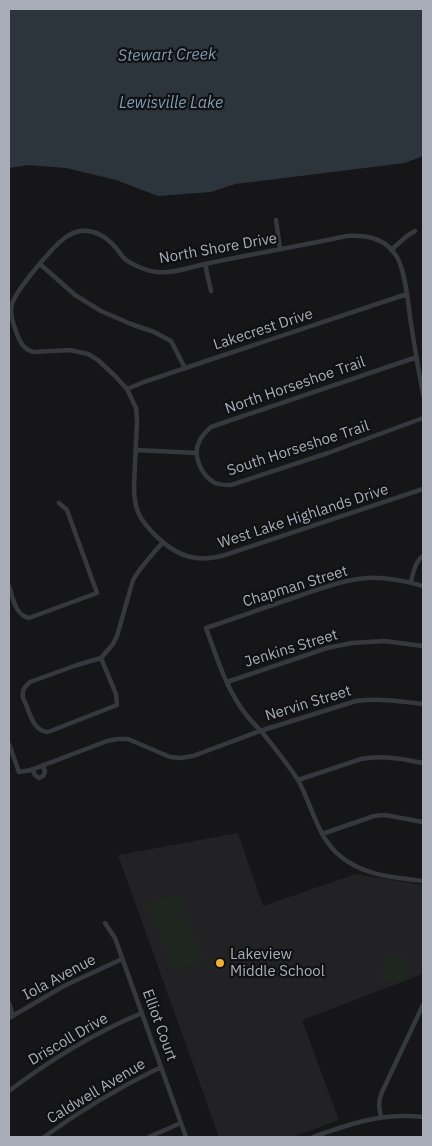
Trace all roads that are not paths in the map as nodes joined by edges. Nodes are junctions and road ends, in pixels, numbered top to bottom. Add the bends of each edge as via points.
1 (276, 220) dead end
2 (415, 231) dead end
3 (280, 249) junction
4 (392, 250) junction
5 (40, 264) junction
6 (205, 264) junction
7 (211, 291) dead end
8 (407, 294) junction
9 (417, 357) junction
10 (185, 368) junction
11 (127, 389) junction
12 (423, 394) edge
13 (423, 418) edge
14 (136, 450) junction
15 (197, 453) junction
16 (423, 489) edge
17 (59, 503) dead end
18 (163, 542) junction
19 (423, 556) edge
20 (411, 582) junction
21 (9, 586) edge
22 (423, 586) edge
23 (423, 646) edge
24 (101, 658) junction
25 (227, 682) junction
26 (423, 704) edge
27 (260, 731) junction
28 (9, 744) edge
29 (423, 763) edge
30 (43, 765) junction
31 (32, 769) junction
32 (298, 780) junction
33 (423, 822) edge
34 (322, 834) junction
35 (423, 881) edge
36 (105, 923) dead end
37 (122, 959) junction
38 (9, 1003) edge
39 (423, 1005) edge
40 (142, 1013) junction
41 (11, 1017) edge
42 (161, 1067) junction
43 (9, 1091) edge
44 (382, 1117) junction
45 (423, 1117) edge
46 (181, 1123) junction
47 (44, 1137) edge
48 (149, 1137) edge
49 (186, 1137) edge
50 (313, 1137) edge

1 - 3 street
2 - 4 street
3 - 4 street, North Shore Drive via 365,235
3 - 6 street, North Shore Drive
4 - 8 street via 398,258
5 - 6 street, North Shore Drive via 68,235 91,231 101,235 138,267 172,272
5 - 10 street via 75,295 101,312 171,341
5 - 11 street, North Shore Drive via 11,306 20,342 34,352 70,350 88,354
6 - 7 street
8 - 9 street
8 - 10 street, Lakecrest Drive
9 - 12 street
9 - 15 street, North Horseshoe Trail via 212,427 198,442
10 - 11 street, Lakecrest Drive
11 - 14 street, West Lake Highlands Drive via 136,408
13 - 15 street, South Horseshoe Trail via 231,485 218,484 206,475
14 - 15 street
14 - 18 street, West Lake Highlands Drive via 134,495 137,511
16 - 18 street, West Lake Highlands Drive via 212,558 185,556
17 - 21 street via 67,510 97,593 26,618 18,611
18 - 24 street via 133,580 114,644
19 - 20 street via 416,565
20 - 22 street, Chapman Street
20 - 25 street, Chapman Street via 367,578 348,581 206,628
23 - 25 street, Jenkins Street via 384,641 352,643 327,648
24 - 24 street via 116,694 117,706 42,732 32,720 24,699 25,687 30,682
25 - 27 street via 244,712
26 - 27 street, Nervin Street via 394,700 356,701
27 - 30 street, Nervin Street via 193,756 180,758 162,754 139,743 118,739
27 - 32 street
28 - 31 street via 19,772
29 - 32 street via 371,757
30 - 31 street
30 - 31 street via 45,772 39,778
32 - 34 street
33 - 34 street via 374,816
34 - 35 street via 340,856 366,871
36 - 37 street, Elliot Court via 116,938
37 - 40 street, Elliot Court
37 - 41 street, Iola Avenue via 64,986
38 - 41 street
39 - 44 street via 379,1099
40 - 42 street, Elliot Court
40 - 43 street, Driscoll Drive via 62,1054
42 - 46 street, Elliot Court
42 - 47 street, Caldwell Avenue via 94,1103
44 - 45 street
44 - 50 street
46 - 48 street
46 - 49 street, Elliot Court

